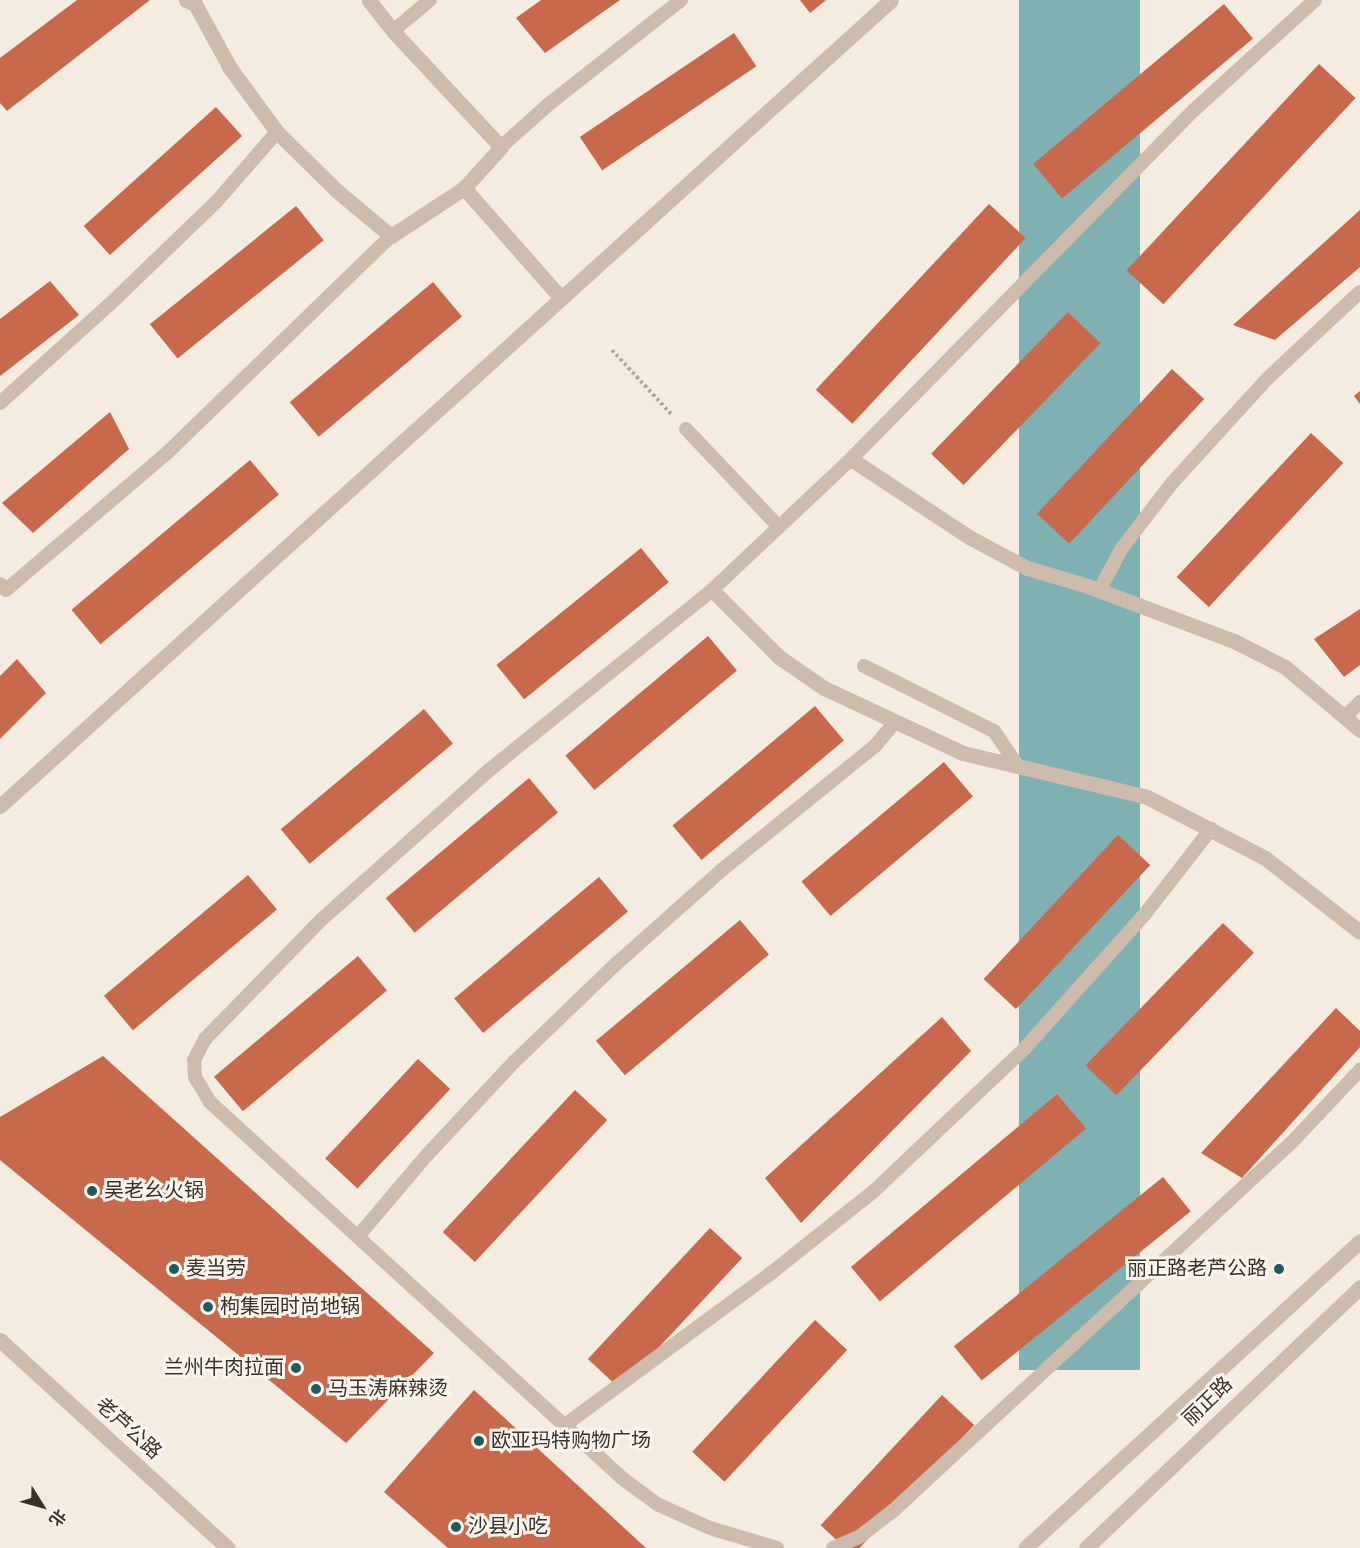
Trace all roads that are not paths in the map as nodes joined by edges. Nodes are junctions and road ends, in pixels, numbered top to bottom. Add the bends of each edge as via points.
1 (369, 0) edge
2 (430, 0) edge
3 (681, 0) edge
4 (891, 0) edge
5 (1315, 0) edge
6 (191, 1) edge
7 (393, 32) junction
8 (277, 132) junction
9 (501, 147) junction
10 (464, 188) junction
11 (391, 236) junction
12 (1360, 292) edge
13 (561, 298) junction
14 (0, 402) edge
15 (686, 429) road end
16 (852, 459) junction
17 (779, 527) junction
18 (2, 590) edge
19 (712, 590) junction
20 (1099, 591) junction
21 (864, 666) dead end
22 (1360, 702) edge
23 (1346, 716) junction
24 (894, 723) junction
25 (1360, 730) edge
26 (1017, 765) junction
27 (0, 806) edge
28 (1211, 829) junction
29 (1360, 932) edge
30 (1360, 1070) edge
31 (359, 1235) junction
32 (1360, 1241) edge
33 (1360, 1287) edge
34 (0, 1340) edge
35 (565, 1425) junction
36 (228, 1548) edge
37 (777, 1548) edge
38 (833, 1548) edge
39 (1025, 1548) edge
40 (1086, 1548) edge

1 - 7 street
2 - 7 lane
3 - 9 lane
4 - 13 street
5 - 16 lane via 1193,111
6 - 8 street via 230,68
7 - 9 street
8 - 11 street via 336,190
8 - 14 lane via 217,201
9 - 10 street
10 - 11 street
10 - 13 street
11 - 18 lane via 167,453
12 - 20 lane via 1268,378 1172,483 1122,548
13 - 27 street
15 - 17 lane
16 - 17 lane
16 - 20 street via 969,537 1027,568
17 - 19 lane
19 - 24 street via 779,657 824,688
19 - 31 lane via 488,771 321,920 205,1039 194,1060 195,1077 210,1102
20 - 23 street via 1234,641 1285,668
21 - 26 lane via 994,731
22 - 23 lane
23 - 25 street
24 - 26 street via 963,753
24 - 31 lane via 876,746 723,869 591,989 450,1130
26 - 28 street via 1147,797
28 - 29 street via 1265,858
28 - 35 lane via 1145,914 1025,1048 874,1191 770,1274
30 - 38 lane via 1284,1149 894,1509 858,1537
31 - 35 lane
32 - 39 street
33 - 40 street, 丽正路
34 - 36 street, 老芦公路
35 - 37 lane via 621,1478 657,1504 710,1528

